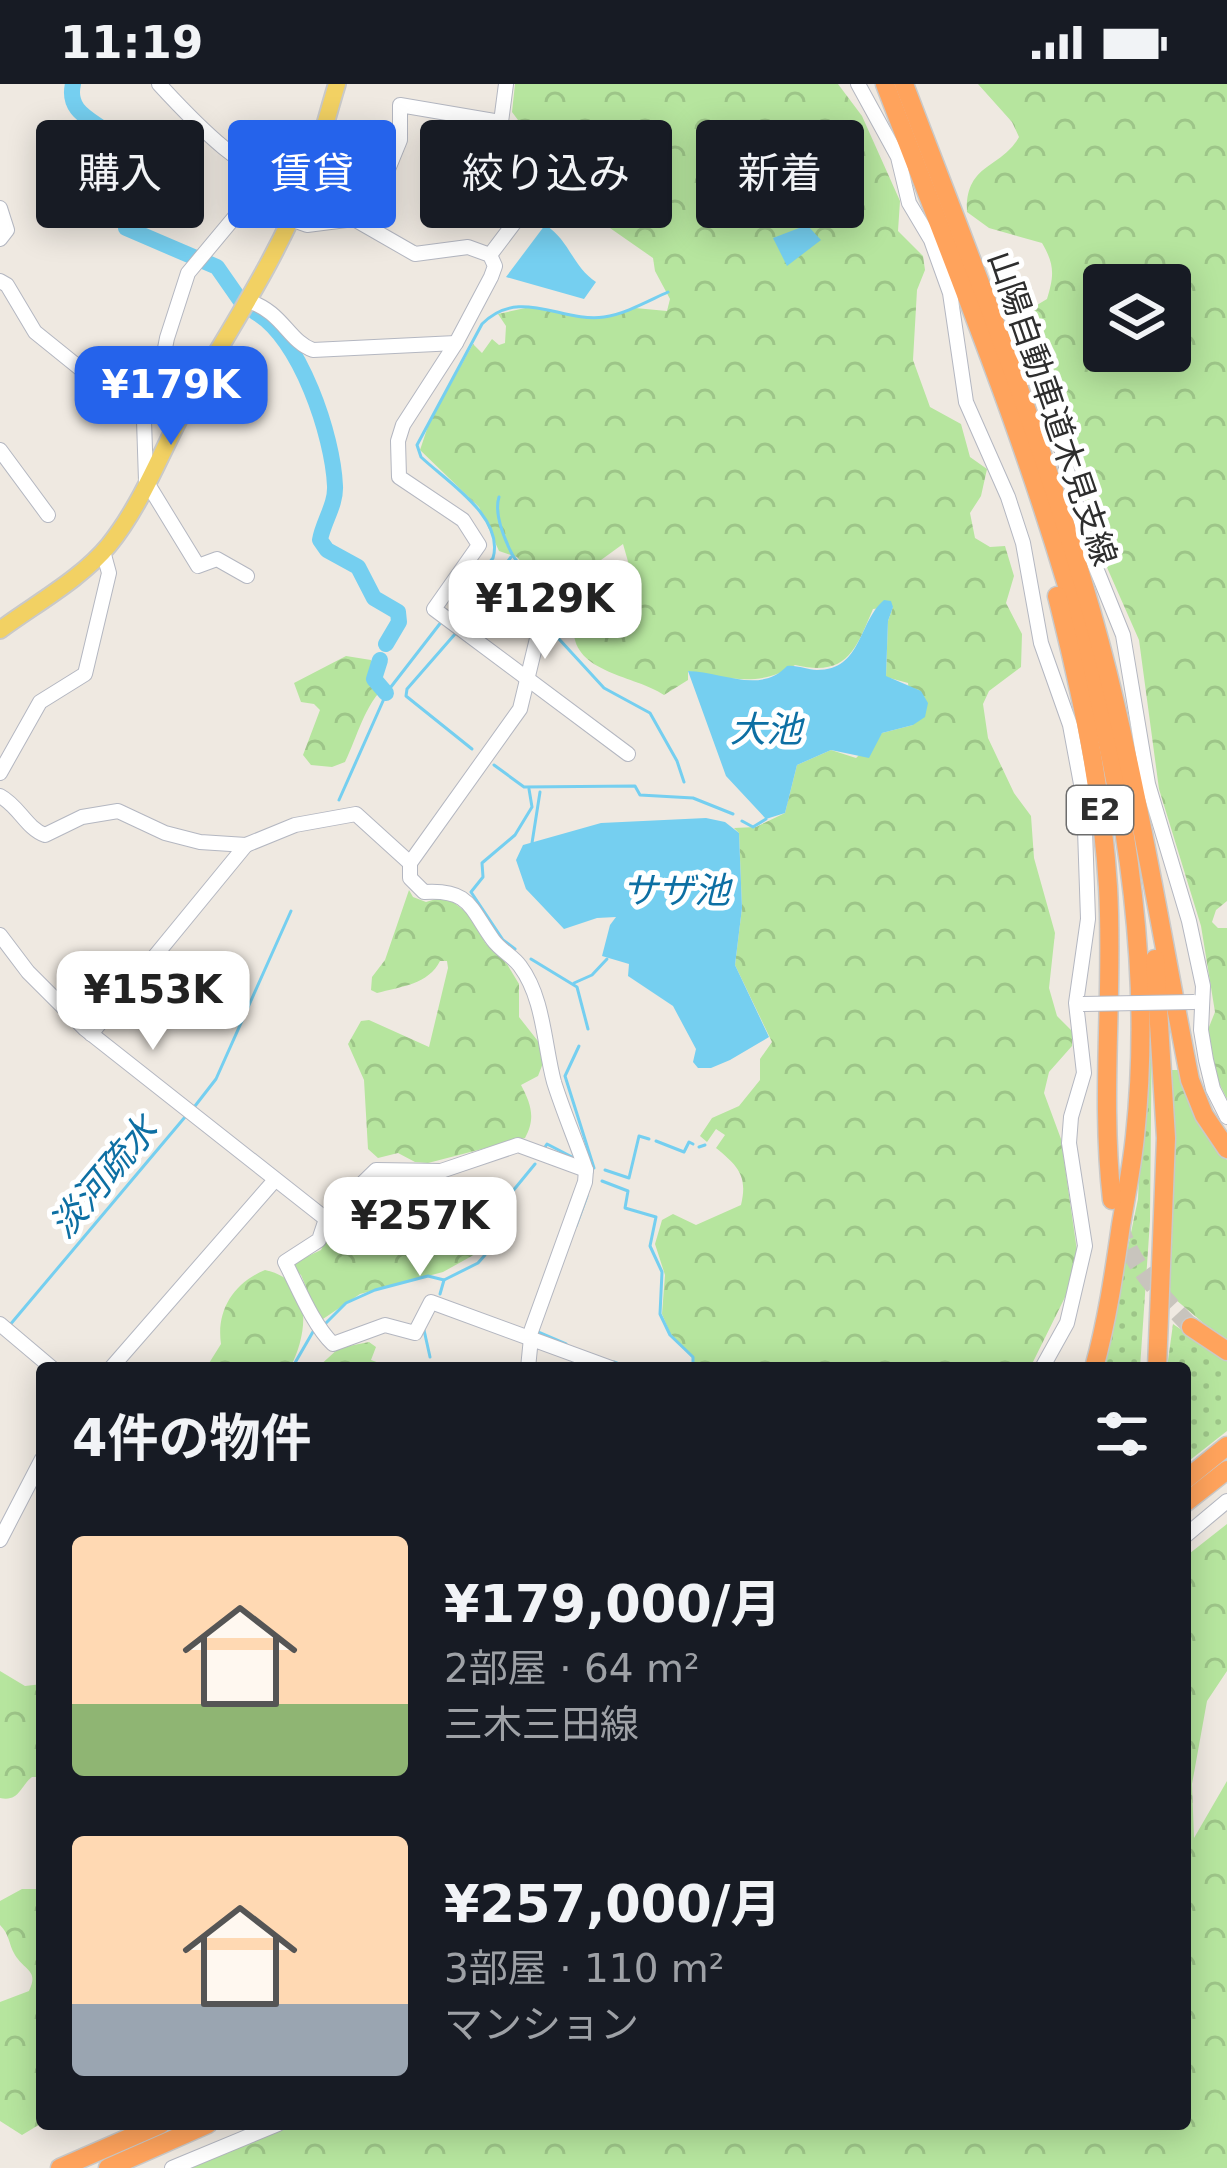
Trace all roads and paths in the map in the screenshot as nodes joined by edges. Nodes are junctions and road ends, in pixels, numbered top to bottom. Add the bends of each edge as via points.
1 (159, 84) edge
2 (337, 84) edge
3 (506, 84) edge
4 (858, 84) edge
5 (885, 84) edge
6 (904, 84) edge
7 (325, 120) edge
8 (488, 120) edge
9 (500, 120) edge
10 (228, 152) edge
11 (0, 208) edge
12 (228, 225) edge
13 (285, 228) edge
14 (510, 228) edge
15 (374, 229) joint
16 (0, 239) edge
17 (490, 255) junction
18 (0, 280) edge
19 (248, 301) junction
20 (456, 343) junction
21 (1026, 378) dead end
22 (983, 395) dead end
23 (966, 402) junction
24 (144, 420) junction
25 (1016, 428) junction
26 (0, 450) edge
27 (6, 470) edge
28 (146, 481) junction
29 (47, 514) dead end
30 (104, 551) junction
31 (248, 576) dead end
32 (549, 590) dead end
33 (0, 631) edge
34 (529, 680) junction
35 (628, 754) dead end
36 (1125, 758) junction
37 (0, 773) edge
38 (0, 796) edge
39 (246, 844) junction
40 (410, 863) junction
41 (0, 935) edge
42 (1197, 1002) junction
43 (1080, 1004) junction
44 (91, 1034) junction
45 (1227, 1117) edge
46 (1227, 1149) edge
47 (586, 1170) junction
48 (274, 1181) junction
49 (1112, 1200) tunnel mouth
50 (326, 1219) junction
51 (1191, 1327) tunnel mouth
52 (4, 1328) edge
53 (530, 1338) junction
54 (1227, 1351) edge
55 (45, 1362) edge
56 (116, 1362) edge
57 (528, 1362) edge
58 (594, 1362) edge
59 (1045, 1362) edge
60 (1096, 1362) edge
61 (1157, 1362) edge
62 (1227, 1446) edge
63 (1227, 1470) edge
64 (36, 1471) edge
65 (1191, 1475) edge
66 (1191, 1498) edge
67 (1227, 1501) edge
68 (1191, 1531) edge
69 (0, 1540) edge
70 (147, 2130) edge
71 (194, 2130) edge
72 (264, 2130) edge
73 (60, 2168) edge
74 (108, 2168) edge
75 (172, 2168) edge

1 - 10 street
2 - 7 main road
3 - 9 street
4 - 23 street via 898,157 909,203 950,292
5 - 25 highway, 山陽自動車道木見支線 / E2
6 - 36 highway, 山陽自動車道木見支線 / E2 via 1058,504
8 - 15 street via 400,105 400,140
11 - 16 street via 7,230
12 - 24 street via 188,273
13 - 19 main road
14 - 17 street
15 - 17 street via 415,254 468,247
17 - 20 street via 495,266
18 - 24 street via 35,332
19 - 20 street via 314,350
19 - 28 main road
20 - 34 street via 403,425 399,478 463,520 478,544 434,609
21 - 42 street via 1044,385 1112,625 1189,921 1202,986
22 - 23 street
23 - 43 street via 1023,543 1070,725 1089,900
24 - 28 street
25 - 49 highway, E2 via 1096,780 1108,905
25 - 60 highway via 1084,647 1132,898 1136,1134
26 - 27 street
27 - 29 street
28 - 30 main road
28 - 31 street via 198,566 217,560
30 - 33 main road
30 - 37 street via 109,572 86,674 40,703
32 - 34 street
34 - 35 street
34 - 40 street via 520,709
36 - 46 highway via 1190,1080
36 - 61 highway via 1158,986 1166,1138
38 - 39 street via 46,835 118,811 165,833
39 - 40 street via 356,814
39 - 44 street
40 - 47 street via 410,878 424,892 458,894 521,966
41 - 44 street
42 - 43 street, bridge
42 - 45 street via 1209,1075
43 - 59 street via 1084,1073 1069,1143 1085,1246 1067,1323
44 - 48 street
47 - 50 street via 518,1145 441,1171 376,1170
47 - 53 street
48 - 50 street
48 - 56 street
50 - 53 street via 319,1240 285,1262 331,1343 385,1325 415,1333 431,1302
51 - 54 highway
52 - 55 street
53 - 57 street
53 - 58 street
62 - 65 highway
63 - 66 highway
64 - 69 street
67 - 68 street
70 - 73 highway
71 - 74 highway
72 - 75 street

